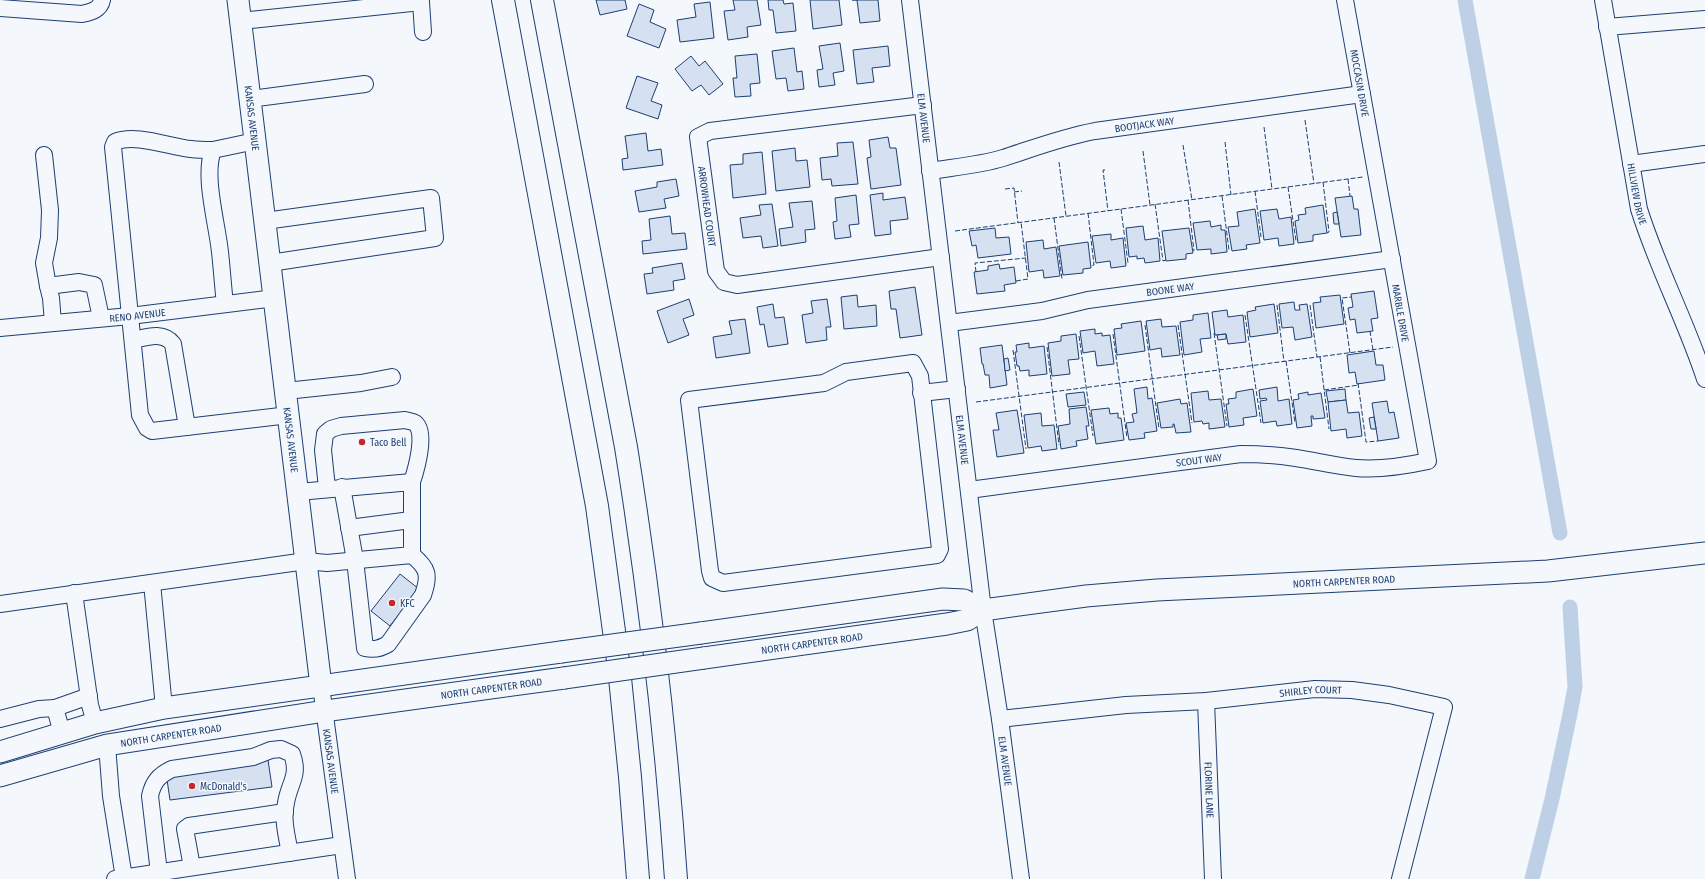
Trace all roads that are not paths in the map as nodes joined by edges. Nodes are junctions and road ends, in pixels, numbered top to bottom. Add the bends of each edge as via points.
1 (102, 0) edge
2 (238, 0) edge
3 (503, 0) edge
4 (542, 0) edge
5 (910, 0) edge
6 (1345, 0) edge
7 (1603, 0) edge
8 (0, 8) edge
9 (1705, 19) edge
10 (241, 21) junction
11 (1607, 28) junction
12 (423, 32) dead end
13 (365, 84) dead end
14 (1362, 94) junction
15 (250, 99) junction
16 (923, 105) junction
17 (256, 141) junction
18 (213, 150) junction
19 (1705, 154) edge
20 (44, 155) dead end
21 (1631, 164) junction
22 (1375, 165) joint
23 (930, 171) junction
24 (265, 221) junction
25 (941, 257) junction
26 (1392, 259) junction
27 (270, 263) junction
28 (48, 286) junction
29 (275, 298) junction
30 (225, 304) junction
31 (130, 316) junction
32 (102, 318) junction
33 (949, 322) junction
34 (53, 323) junction
35 (0, 328) edge
36 (133, 340) junction
37 (392, 377) dead end
38 (1705, 380) edge
39 (957, 389) junction
40 (286, 391) junction
41 (921, 393) junction
42 (289, 415) junction
43 (187, 427) junction
44 (1428, 461) joint
45 (412, 482) junction
46 (335, 488) junction
47 (969, 490) junction
48 (298, 492) junction
49 (411, 520) junction
50 (349, 528) junction
51 (1705, 553) edge
52 (412, 555) junction
53 (355, 560) junction
54 (306, 561) junction
55 (152, 583) junction
56 (74, 593) junction
57 (0, 604) edge
58 (983, 610) junction
59 (321, 686) junction
60 (89, 696) junction
61 (1206, 701) junction
62 (55, 708) junction
63 (164, 708) junction
64 (325, 711) junction
65 (0, 719) edge
66 (1000, 719) junction
67 (95, 723) junction
68 (62, 733) junction
69 (107, 745) junction
70 (0, 752) edge
71 (0, 776) edge
72 (285, 812) junction
73 (342, 845) junction
74 (290, 853) junction
75 (192, 867) junction
76 (159, 872) junction
77 (120, 878) edge
78 (347, 879) edge
79 (638, 879) edge
80 (676, 879) edge
81 (1021, 879) edge
82 (1213, 879) edge
83 (1400, 879) edge

1 - 8 street via 101,5 92,12 82,14
2 - 10 main road, KANSAS AVENUE
3 - 79 highway via 598,514 624,714
4 - 80 highway via 626,447 663,718
5 - 16 street, ELM AVENUE
6 - 14 street, MOCCASIN DRIVE
7 - 11 street, HILLVIEW DRIVE
9 - 11 street
10 - 12 street via 421,2
10 - 15 main road, KANSAS AVENUE
11 - 21 street, HILLVIEW DRIVE
13 - 15 street
14 - 22 street, MOCCASIN DRIVE
14 - 23 street, BOOTJACK WAY via 1095,131 1067,136 1002,158
15 - 17 main road, KANSAS AVENUE
16 - 23 street, ELM AVENUE
16 - 25 street, ARROWHEAD COURT via 710,131 698,137 716,271 724,282 737,285
17 - 18 street
17 - 24 main road, KANSAS AVENUE
18 - 30 street via 209,160 210,184
18 - 31 street via 132,139 115,142 114,166
19 - 21 street
20 - 28 street via 50,210 44,263
21 - 38 street, HILLVIEW DRIVE via 1648,238 1694,346
22 - 26 street, MARBLE DRIVE
23 - 25 street, ELM AVENUE
24 - 27 main road, KANSAS AVENUE
24 - 27 street via 431,198 435,238
25 - 33 street, ELM AVENUE
26 - 33 street, BOONE WAY via 1088,300 1042,311
26 - 44 street, MARBLE DRIVE
27 - 29 main road, KANSAS AVENUE
28 - 32 street via 79,282 94,285
28 - 34 street
29 - 30 street, RENO AVENUE
29 - 40 main road, KANSAS AVENUE
30 - 31 street, RENO AVENUE
31 - 32 street, RENO AVENUE
31 - 36 street
32 - 34 street, RENO AVENUE
33 - 39 street, ELM AVENUE
34 - 35 street, RENO AVENUE
36 - 43 street via 160,335 168,338 173,344
36 - 43 street via 140,415 147,428 152,431
37 - 40 street
39 - 41 street
39 - 47 street, ELM AVENUE
40 - 42 main road, KANSAS AVENUE
41 - 41 street via 940,549 937,555 723,583 712,578 689,400 824,383 846,372 913,363 920,376
42 - 43 street
42 - 48 main road, KANSAS AVENUE
44 - 47 street, SCOUT WAY via 1389,467 1358,468 1295,457 1241,454
45 - 46 street
45 - 46 street via 421,440 420,429 415,423 405,420 341,426 328,431 325,434 323,450
45 - 49 street
46 - 48 street
46 - 50 street
47 - 58 street, ELM AVENUE
48 - 54 main road, KANSAS AVENUE
49 - 50 street
49 - 52 street
50 - 53 street
51 - 58 main road, NORTH CARPENTER ROAD via 1548,571 1141,591
52 - 53 street
52 - 53 street via 423,564 427,576 423,595 388,644 380,649 371,650 365,648
53 - 54 street via 327,563
54 - 55 street
54 - 59 main road, KANSAS AVENUE
55 - 56 street
55 - 63 street
56 - 57 street
56 - 60 street
58 - 59 main road, bridge via 964,600 943,599
58 - 64 main road, NORTH CARPENTER ROAD, bridge via 966,620 952,624
58 - 66 street, ELM AVENUE
59 - 63 main road
59 - 64 street, KANSAS AVENUE
60 - 62 street
60 - 67 street
61 - 66 street, SHIRLEY COURT via 1126,705
61 - 82 street, FLORINE LANE
61 - 83 street, SHIRLEY COURT via 1316,689 1388,695 1444,707
62 - 65 street via 39,709
62 - 68 street
63 - 67 main road
64 - 69 main road, NORTH CARPENTER ROAD
64 - 73 street, KANSAS AVENUE
66 - 81 street, ELM AVENUE
67 - 68 main road
68 - 70 main road
69 - 71 main road, NORTH CARPENTER ROAD
69 - 77 street
72 - 74 street
72 - 75 street via 189,826 185,829 185,835
72 - 76 street via 294,782 296,764 292,754 282,749 172,769 161,775 153,785 150,796
73 - 74 street
73 - 78 street, KANSAS AVENUE
74 - 75 street
75 - 76 street
76 - 77 street

